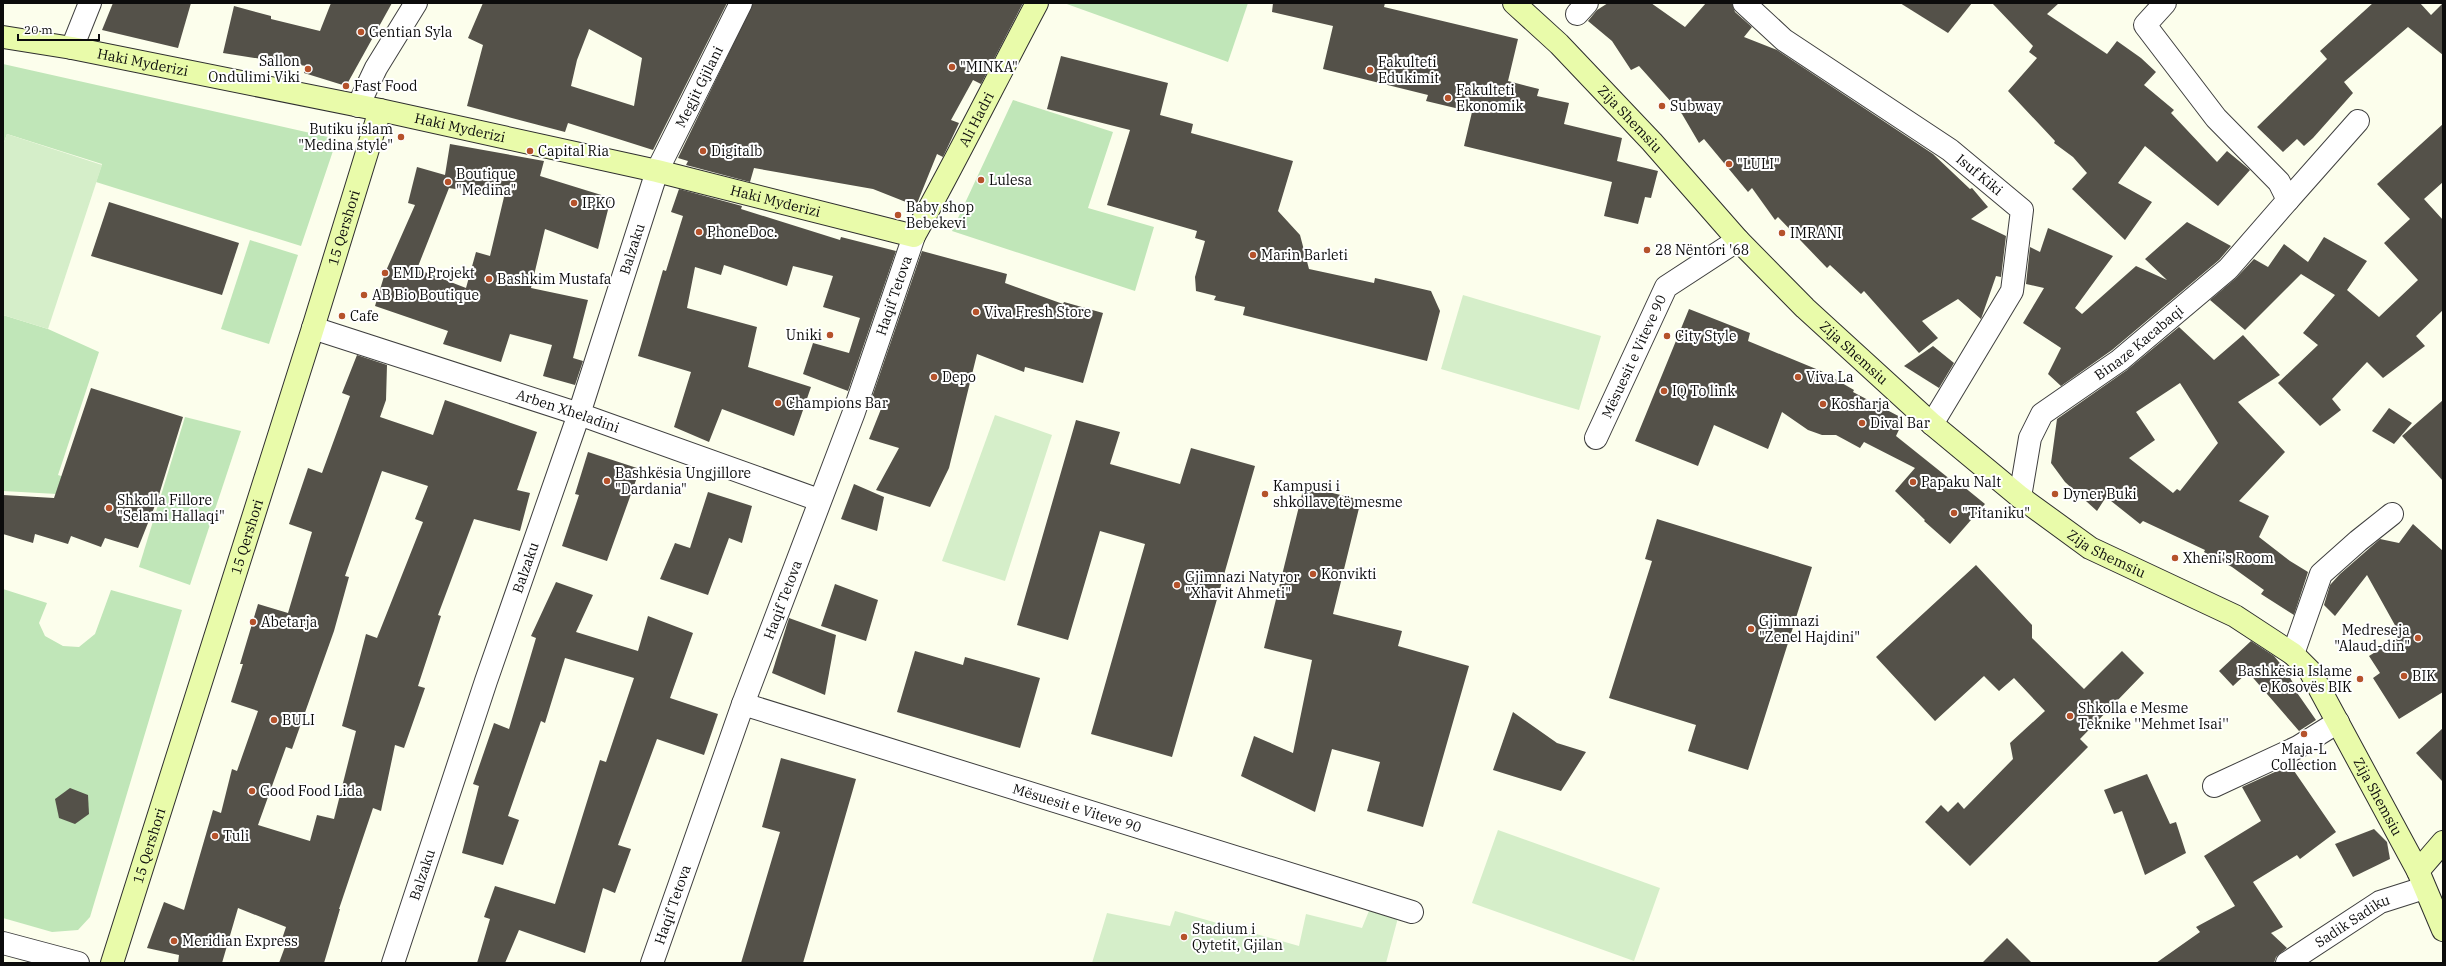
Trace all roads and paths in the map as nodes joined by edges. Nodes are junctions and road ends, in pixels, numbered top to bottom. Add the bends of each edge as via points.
1 (90, 3) edge
2 (416, 3) edge
3 (741, 3) edge
4 (1038, 3) edge
5 (1514, 3) edge
6 (1744, 3) edge
7 (2165, 3) edge
8 (3, 37) edge
9 (72, 48) junction
10 (358, 106) junction
11 (380, 110) junction
12 (2358, 121) dead end
13 (657, 171) junction
14 (2288, 200) junction
15 (914, 236) junction
16 (1738, 240) junction
17 (313, 328) junction
18 (579, 414) junction
19 (1932, 424) junction
20 (1596, 438) dead end
21 (2020, 497) junction
22 (819, 500) junction
23 (2392, 514) dead end
24 (2293, 654) junction
25 (743, 704) junction
26 (2338, 722) junction
27 (2214, 786) dead end
28 (2443, 842) edge
29 (2421, 880) junction
30 (1412, 912) dead end
31 (2443, 930) edge
32 (3, 943) edge
33 (78, 963) edge
34 (112, 963) edge
35 (392, 963) edge
36 (652, 963) edge
37 (2287, 963) edge

1 - 9 street
2 - 10 street via 376,68
3 - 13 street, Megjit Gjilani
4 - 15 street, Ali Hadri
5 - 16 street, Zija Shemsiu via 1559,44 1652,142
6 - 19 street, Isuf Kiki via 1784,40 1950,150 2022,210 2012,291
7 - 14 street via 2145,24 2216,118 2279,182
8 - 9 street, Haki Myderizi
9 - 10 street, Haki Myderizi
10 - 11 street, Haki Myderizi
11 - 13 street, Haki Myderizi
11 - 17 street, 15 Qershori
12 - 14 street, Binaze Kacabaqi
13 - 15 street, Haki Myderizi
13 - 18 street, Balzaku
14 - 21 street, Binaze Kacabaqi via 2228,269 2120,360 2042,414 2030,438
15 - 22 street, Haqif Tetova via 854,412
16 - 19 street, Zija Shemsiu via 1805,308
16 - 20 street, Mësuesit e Viteve 90 via 1666,287
17 - 18 street, Arben Xheladini
17 - 34 street, 15 Qershori
18 - 22 street, Arben Xheladini
18 - 35 street, Balzaku via 488,674
19 - 21 street, Zija Shemsiu
21 - 24 street, Zija Shemsiu via 2090,548 2235,616
22 - 25 street, Haqif Tetova
23 - 24 street via 2322,574
24 - 26 street, Zija Shemsiu via 2310,671
25 - 30 street, Mësuesit e Viteve 90
25 - 36 street, Haqif Tetova
26 - 27 street via 2298,747
26 - 29 street, Zija Shemsiu
28 - 29 street
29 - 31 street, Zija Shemsiu
29 - 37 street, Sadik Sadiku via 2380,902
32 - 33 street

